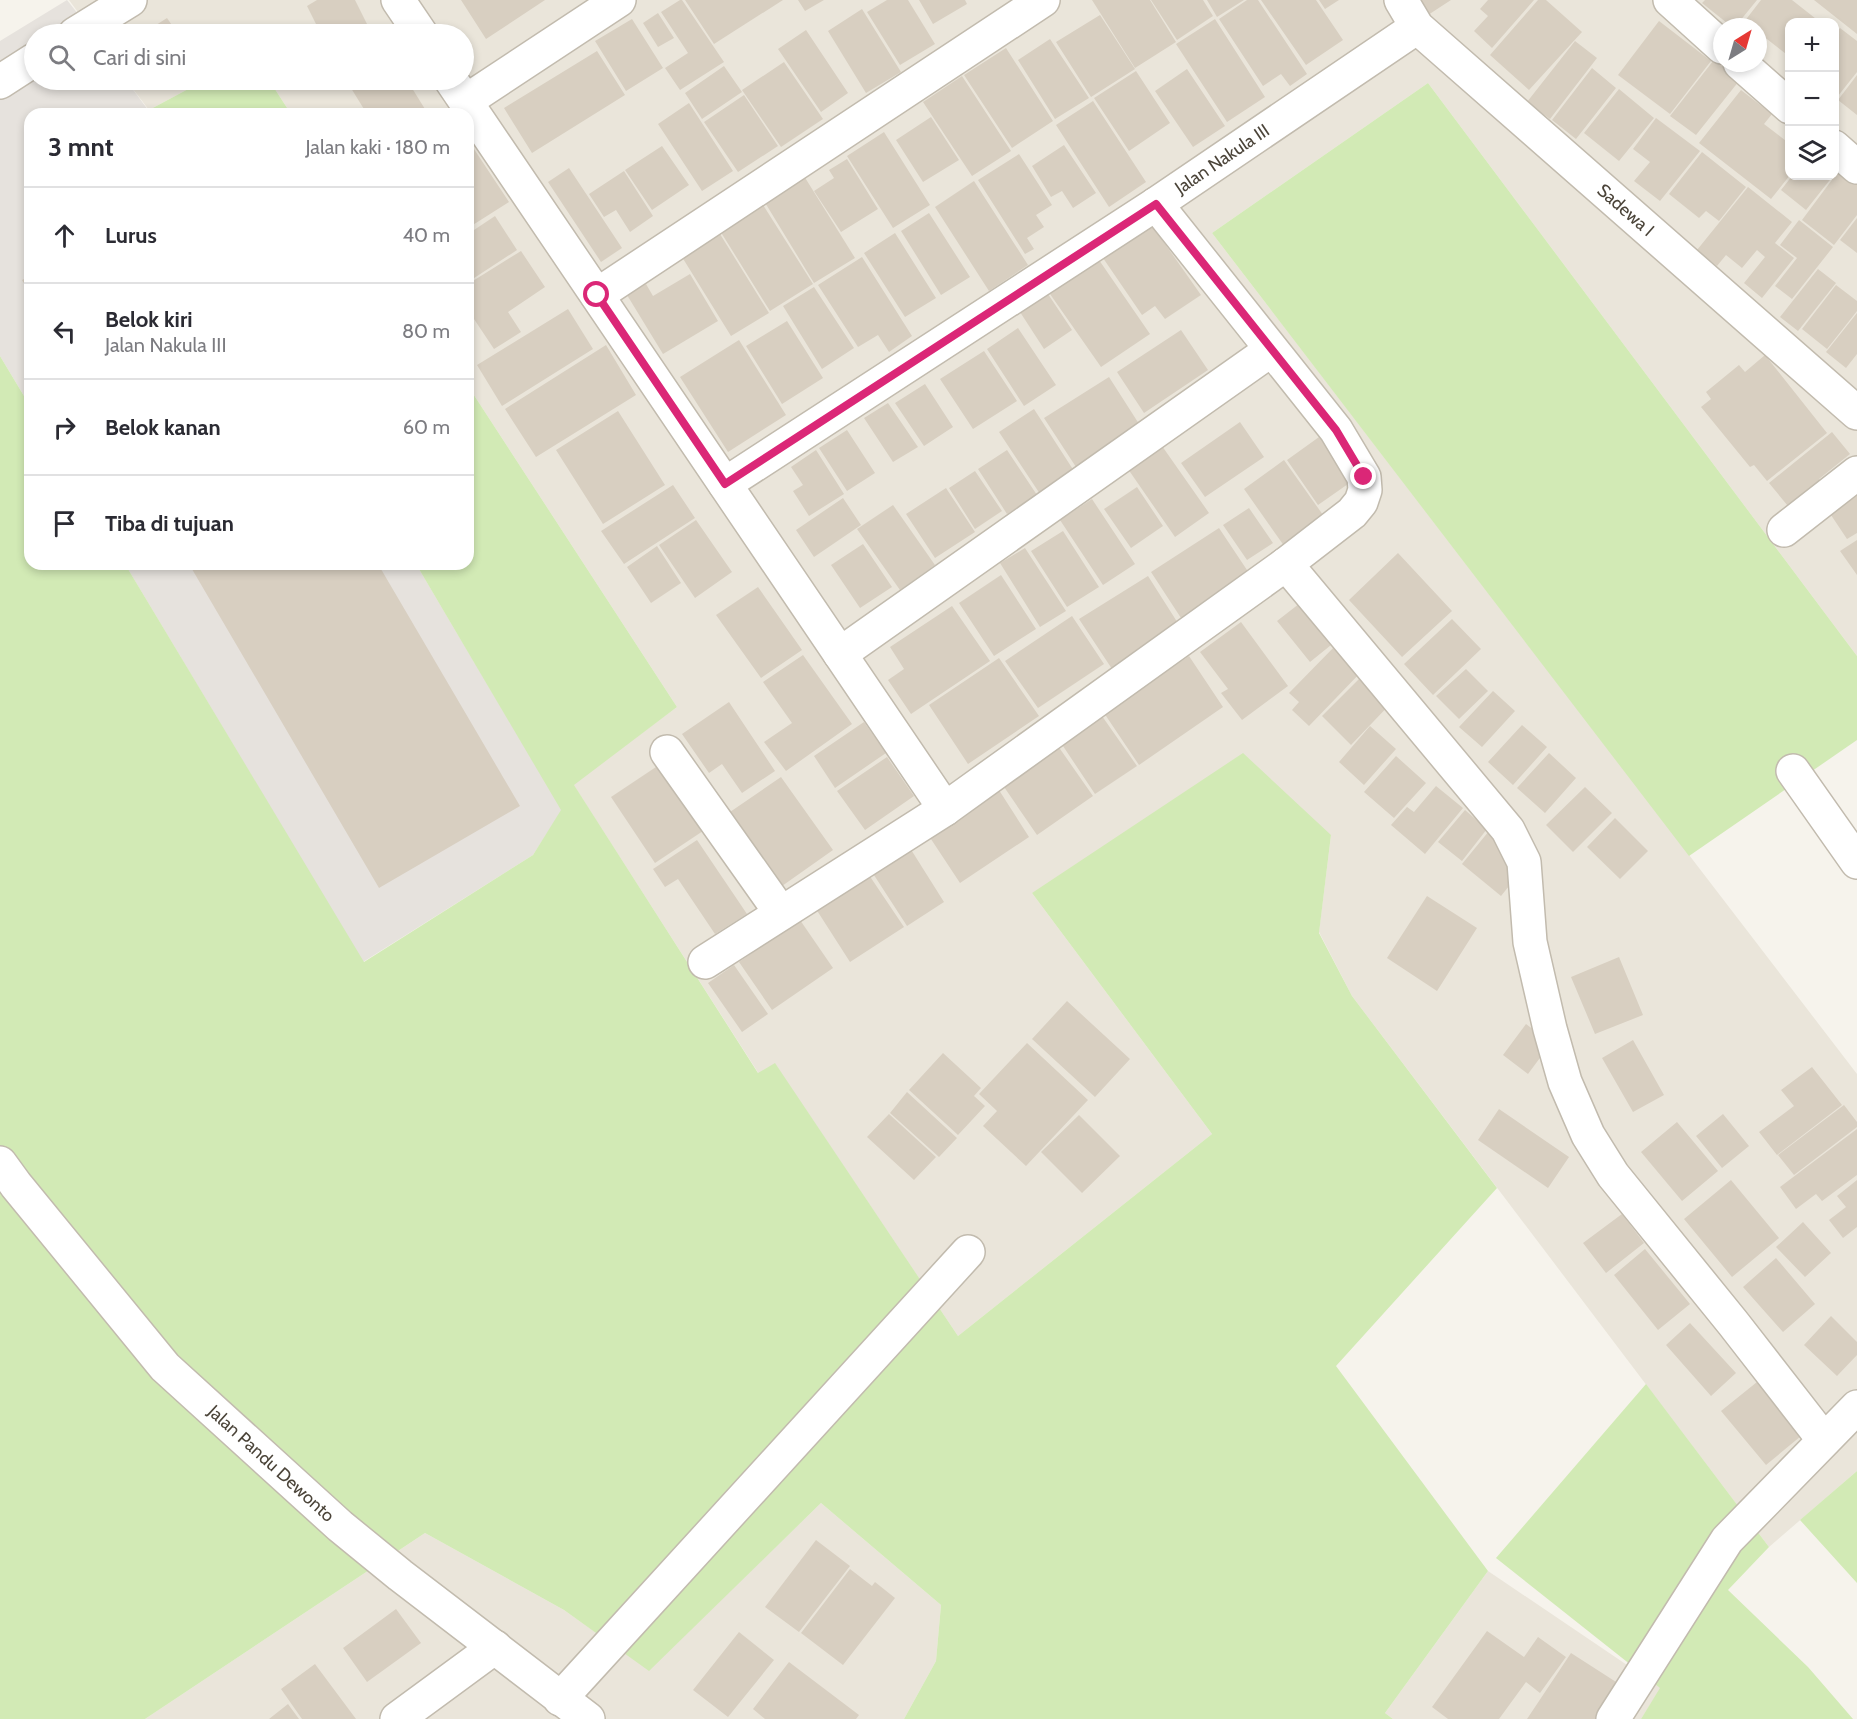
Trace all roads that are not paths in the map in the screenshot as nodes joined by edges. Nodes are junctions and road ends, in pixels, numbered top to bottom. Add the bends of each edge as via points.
1 (130, 0) edge
2 (398, 0) edge
3 (619, 0) edge
4 (1043, 0) edge
5 (1670, 0) edge
6 (1409, 13) edge
7 (91, 24) edge
8 (414, 24) edge
9 (1713, 39) edge
10 (24, 66) edge
11 (1750, 72) edge
12 (0, 82) edge
13 (474, 82) edge
14 (459, 90) edge
15 (1785, 103) edge
16 (471, 108) edge
17 (474, 112) edge
18 (1839, 151) edge
19 (1857, 167) edge
20 (1156, 204) junction
21 (597, 295) junction
22 (1271, 350) junction
23 (1857, 413) edge
24 (1857, 473) edge
25 (725, 484) junction
26 (1784, 530) dead end
27 (1286, 564) junction
28 (840, 654) junction
29 (666, 752) dead end
30 (1793, 771) dead end
31 (945, 809) junction
32 (1857, 862) edge
33 (781, 913) junction
34 (705, 962) dead end
35 (5, 1182) edge
36 (968, 1252) dead end
37 (1857, 1407) edge
38 (1824, 1440) junction
39 (495, 1647) junction
40 (560, 1698) junction
41 (397, 1719) edge
42 (588, 1719) edge
43 (1613, 1719) edge

1 - 7 street
2 - 8 street
3 - 13 street
4 - 21 street
5 - 9 street
6 - 20 street, Jalan Nakula III
6 - 23 street, Sadewa I
10 - 12 street
11 - 15 street
14 - 16 street
17 - 21 street
18 - 19 street
20 - 22 street
20 - 25 street, Jalan Nakula III
21 - 25 street
22 - 27 street via 1336,430 1364,477 1365,490 1352,513
22 - 28 street
24 - 26 street
25 - 28 street
27 - 31 street
27 - 38 street via 1508,830 1524,862 1530,942 1550,1029 1565,1082 1588,1135 1613,1175
28 - 31 street
29 - 33 street
30 - 32 street
31 - 33 street
33 - 34 street
35 - 39 street, Jalan Pandu Dewonto via 165,1367 340,1526
36 - 40 street
37 - 38 street
38 - 43 street via 1727,1540
39 - 40 street, Jalan Pandu Dewonto
39 - 41 street
40 - 42 street, Jalan Pandu Dewonto

